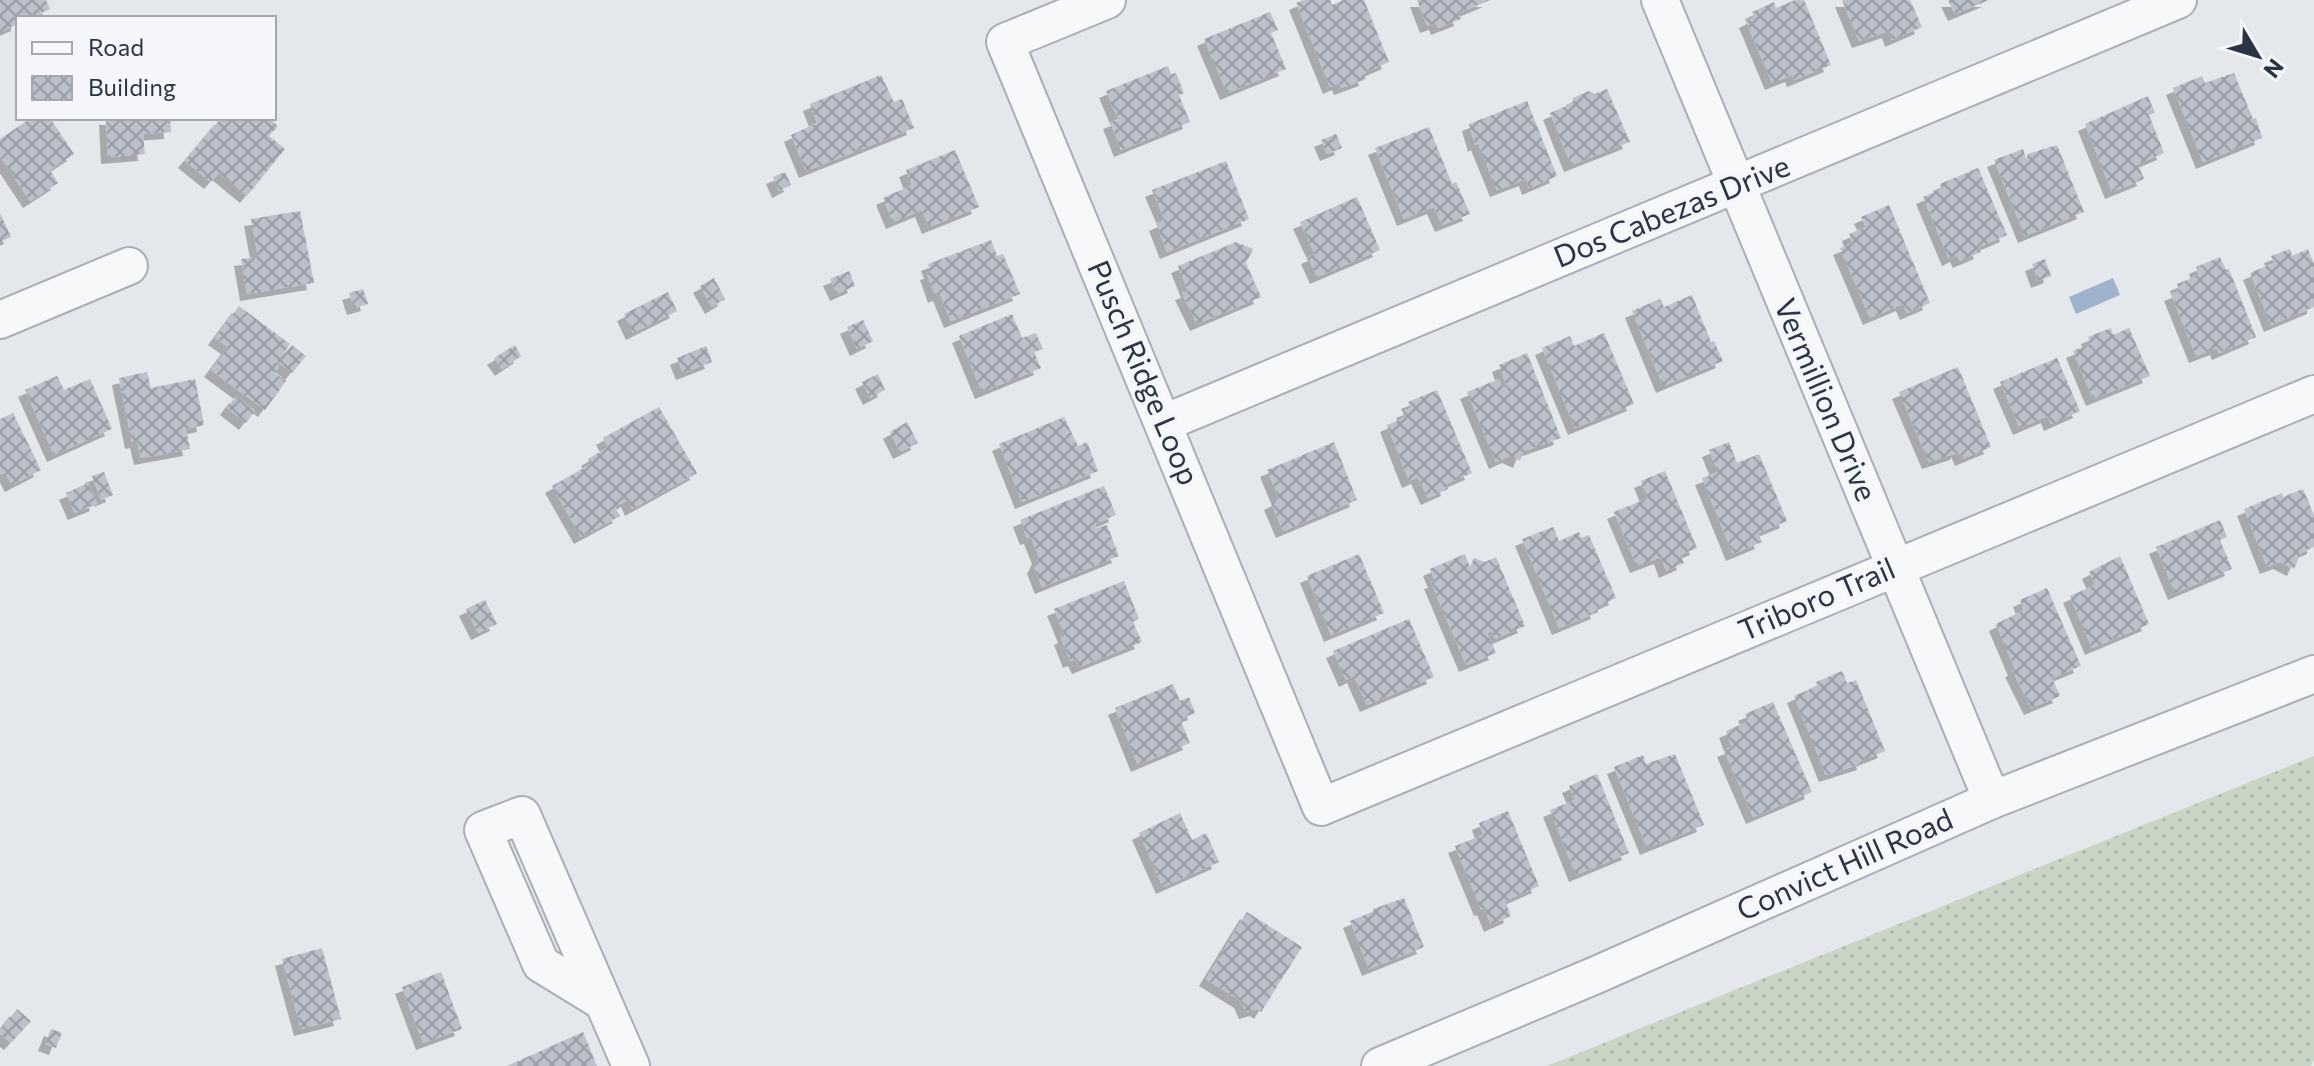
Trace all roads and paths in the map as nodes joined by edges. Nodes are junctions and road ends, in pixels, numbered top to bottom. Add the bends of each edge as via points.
1 (1107, 0) edge
2 (1660, 0) edge
3 (2178, 0) edge
4 (1736, 185) junction
5 (129, 266) dead end
6 (0, 320) edge
7 (2314, 394) edge
8 (1164, 423) junction
9 (1895, 568) junction
10 (2314, 674) edge
11 (1992, 800) junction
12 (1321, 807) joint
13 (603, 1002) junction
14 (631, 1066) edge
15 (1380, 1066) edge

1 - 8 street, Pusch Ridge Loop via 1005,42
2 - 4 street, Vermillion Drive
3 - 4 street, Dos Cabezas Drive
4 - 8 street, Dos Cabezas Drive
4 - 9 street, Vermillion Drive
5 - 6 street
7 - 9 street, Triboro Trail
8 - 12 street, Pusch Ridge Loop
9 - 11 street, Vermillion Drive
9 - 12 street, Triboro Trail
10 - 11 street, Convict Hill Road
11 - 15 street, Convict Hill Road
13 - 13 street via 522,815 483,830 541,964
13 - 14 street

